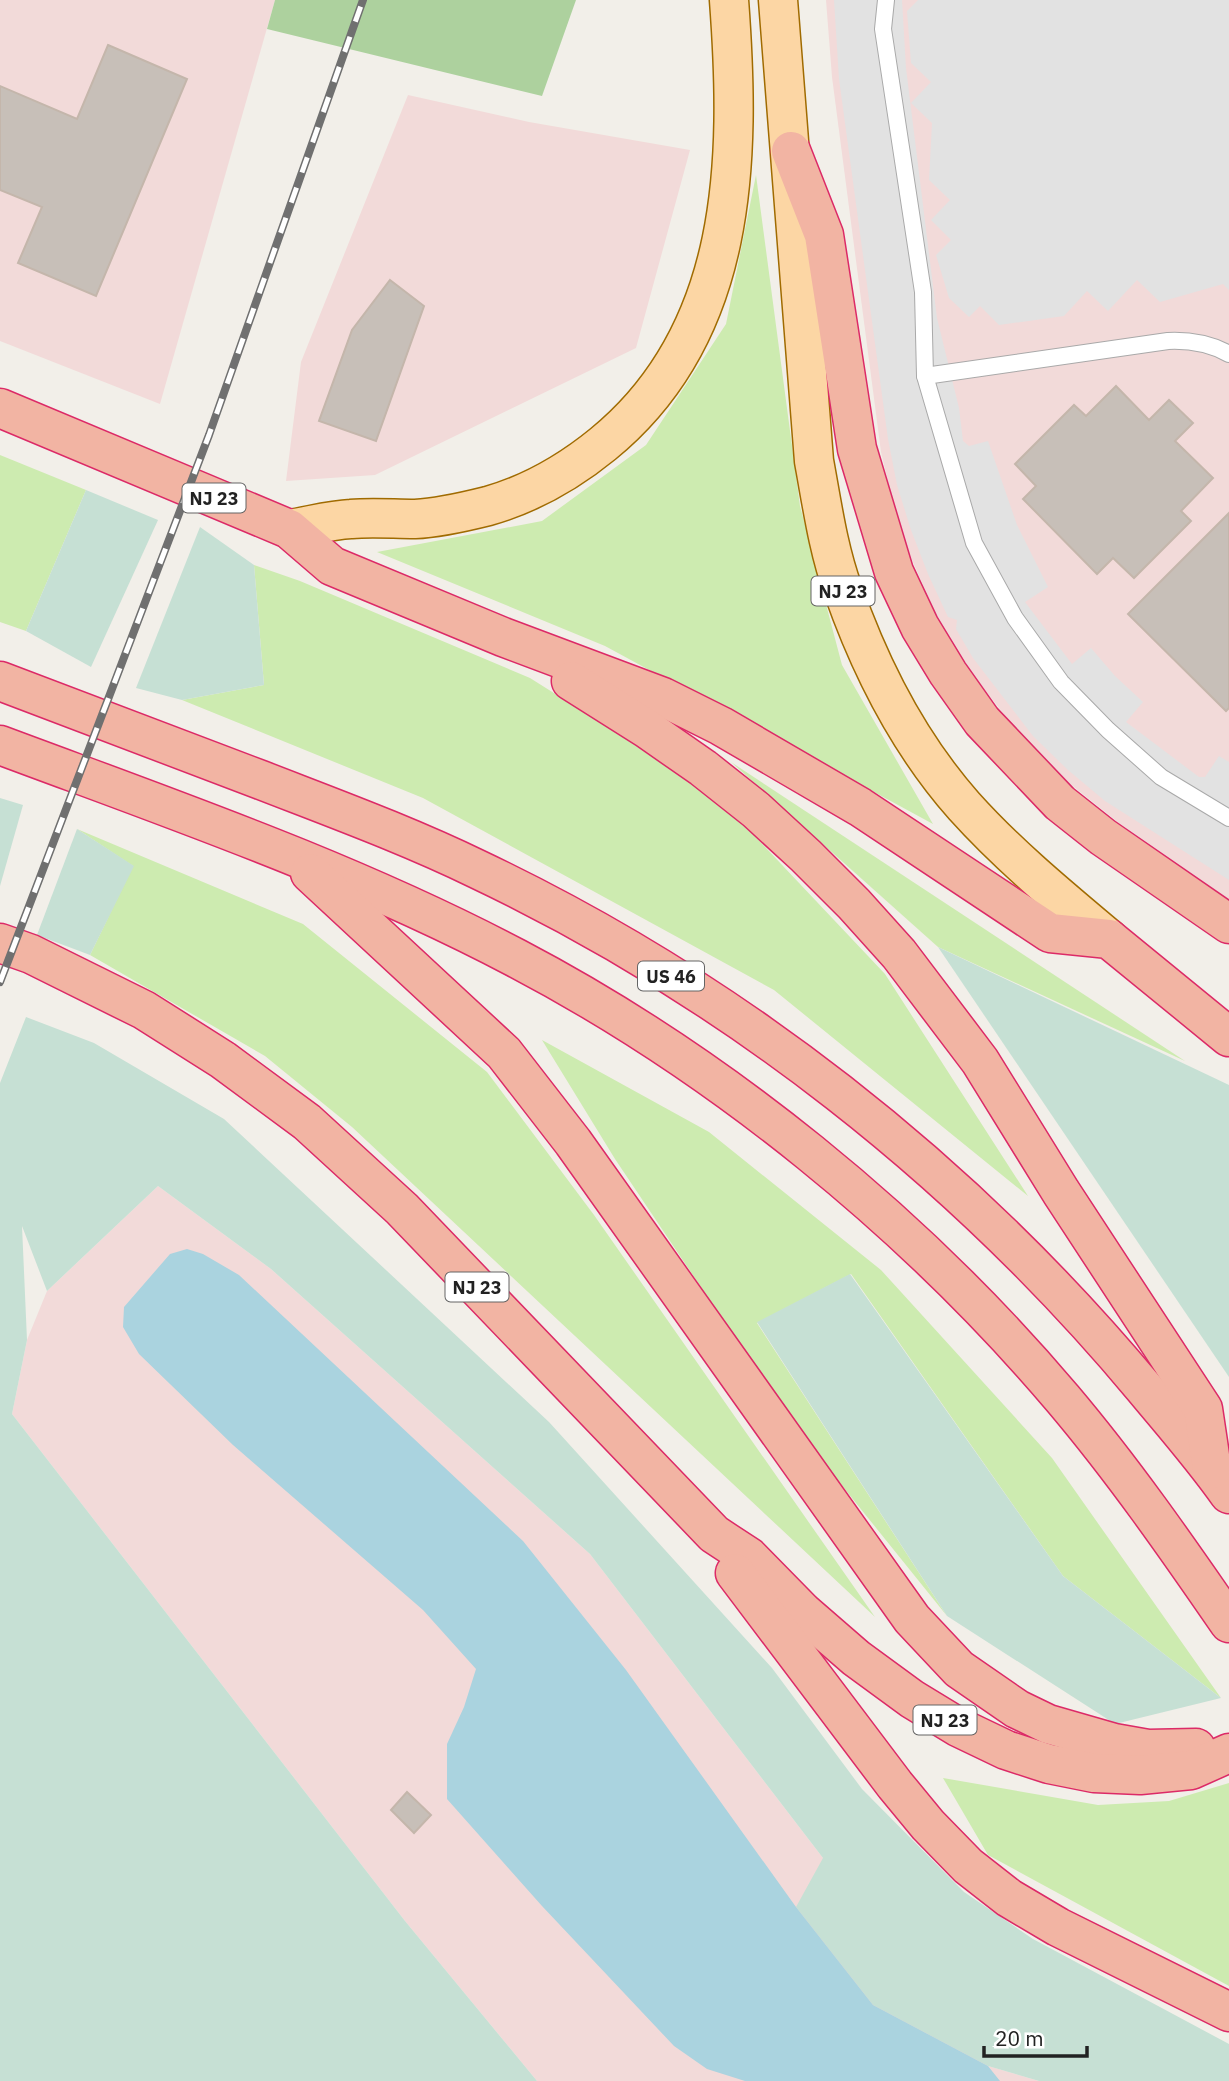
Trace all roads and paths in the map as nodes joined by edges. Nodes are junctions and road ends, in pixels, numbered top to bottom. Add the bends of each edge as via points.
1 (729, 0) edge
2 (778, 0) edge
3 (886, 0) edge
4 (791, 151) junction
5 (1229, 354) edge
6 (925, 376) junction
7 (0, 408) edge
8 (289, 529) junction
9 (503, 637) junction
10 (0, 681) edge
11 (0, 745) edge
12 (1229, 818) edge
13 (286, 852) junction
14 (1229, 924) edge
15 (1109, 939) junction
16 (0, 943) edge
17 (1229, 1037) edge
18 (1220, 1482) edge
19 (714, 1534) junction
20 (1229, 1623) edge
21 (1229, 1753) edge
22 (1229, 2012) edge

1 - 8 main road via 735,125 725,220 702,310 667,375 644,404 609,439 558,475 490,505 430,517 350,519
2 - 4 main road, NJ 23
3 - 6 lane via 883,29 923,292
4 - 14 highway via 824,235 857,449 894,572 920,627 982,721 1060,803
4 - 15 main road, NJ 23 via 814,461 842,588 864,645 924,754 964,806
5 - 6 lane via 1203,343 1168,341
6 - 12 lane via 974,543 1015,618 1062,682 1108,730 1161,776
7 - 8 highway, NJ 23
8 - 9 highway via 332,566
9 - 15 highway via 663,697 721,726 860,807 1050,933
9 - 18 highway via 713,776 806,856 899,954 980,1061 1203,1409
10 - 18 highway, US 46 via 386,829 476,869 564,913 733,1015 816,1074 974,1206 1090,1326
11 - 13 highway
13 - 20 highway via 518,959 637,1029 802,1148 935,1264 1053,1387 1119,1468
13 - 21 highway via 505,1053 912,1619 959,1670 1017,1709 1080,1735 1148,1749 1191,1747
15 - 17 highway, NJ 23
16 - 19 highway, NJ 23 via 32,954 144,1010 223,1060 307,1122 402,1209
19 - 21 highway, NJ 23 via 749,1557 856,1658 912,1699 1006,1750 1094,1773 1140,1775 1191,1770
19 - 22 highway via 732,1569 895,1785 968,1866 1058,1927

